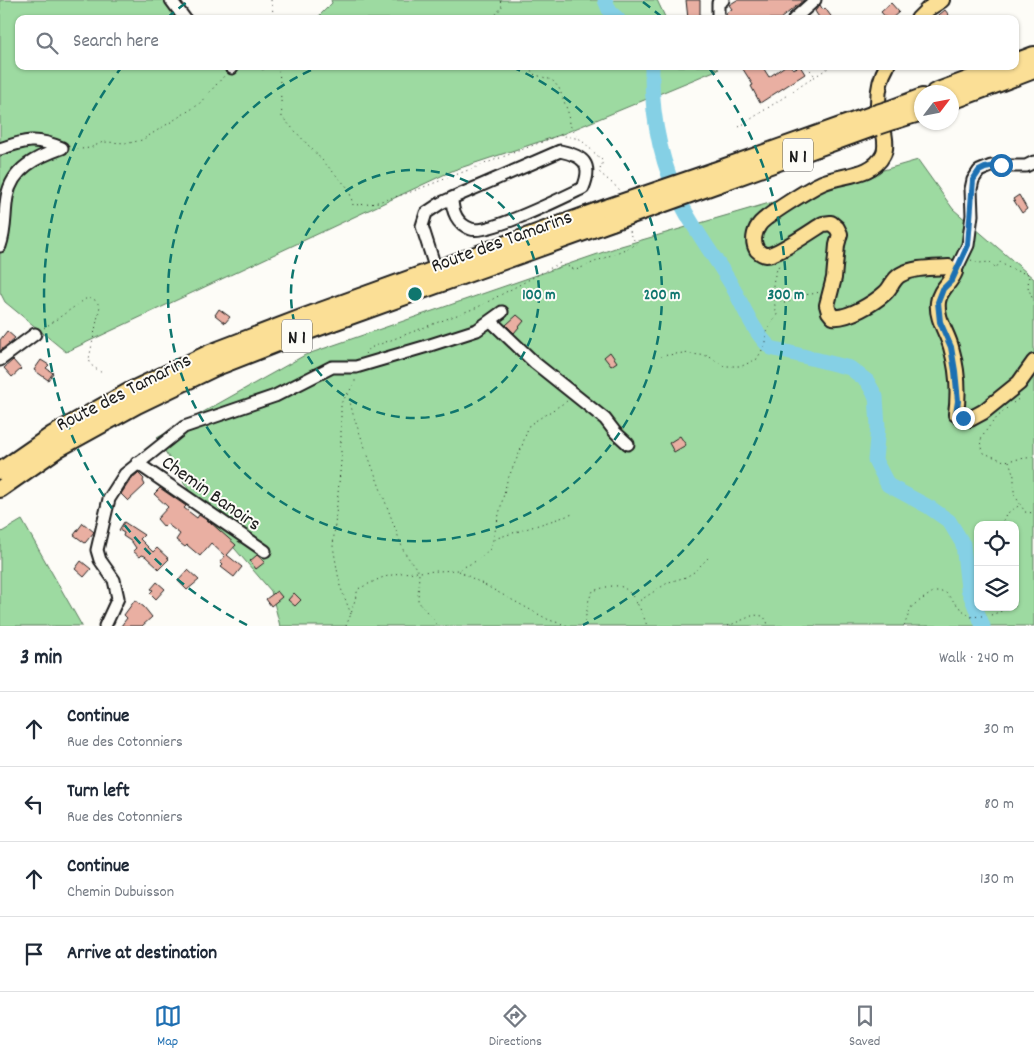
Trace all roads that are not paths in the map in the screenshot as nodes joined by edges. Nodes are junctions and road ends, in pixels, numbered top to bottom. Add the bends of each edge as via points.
1 (171, 0) edge
2 (722, 0) edge
3 (815, 0) edge
4 (942, 0) edge
5 (182, 15) edge
6 (718, 15) edge
7 (798, 15) edge
8 (922, 15) edge
9 (1034, 55) edge
10 (1019, 61) edge
11 (886, 70) edge
12 (994, 70) edge
13 (1034, 70) edge
14 (955, 85) edge
15 (959, 98) edge
16 (914, 101) edge
17 (914, 113) edge
18 (883, 118) junction
19 (0, 149) edge
20 (1034, 162) edge
21 (452, 198) junction
22 (609, 215) junction
23 (0, 246) edge
24 (436, 270) junction
25 (955, 272) junction
26 (502, 312) dead end
27 (491, 321) junction
28 (35, 334) road end
29 (0, 360) edge
30 (1034, 362) edge
31 (628, 444) dead end
32 (137, 463) junction
33 (0, 470) edge
34 (0, 489) edge
35 (265, 551) dead end
36 (105, 626) edge

1 - 5 street
2 - 6 street via 718,3
3 - 7 street
4 - 8 main road
9 - 10 highway
11 - 18 main road via 879,90
12 - 14 highway
13 - 15 highway
16 - 18 highway, Route des Tamarins / N 1
17 - 18 highway, Route des Tamarins / N 1
18 - 22 highway, Route des Tamarins / N 1, bridge
18 - 25 main road via 884,154 877,164 824,182 760,224 754,243 758,252 767,256 776,253 823,224 831,223 840,234 827,305 828,312 838,318 867,306 885,292 897,276 909,271 949,267
19 - 23 street via 32,141 44,141 62,148 30,162 15,177 7,195 5,234
20 - 25 street via 1026,166 991,166 979,171 971,189 968,245
21 - 21 street via 560,151 574,154 585,163 588,175 583,188 487,228 472,229 459,222 452,209
21 - 24 street via 426,213 422,226
22 - 24 highway, Route des Tamarins / N 1
22 - 34 highway, Route des Tamarins / N 1 via 214,368 137,404 59,448
24 - 33 highway, Route des Tamarins / N 1 via 210,353 121,396 52,435
25 - 30 main road via 938,302 940,322 951,347 955,371 956,414 970,419 983,412 1016,385
26 - 27 street
27 - 31 street via 535,363 605,419
27 - 32 street via 477,330 424,347 356,366 332,367 275,396 184,427
28 - 29 street
32 - 35 street, Chemin Banoirs
32 - 36 street via 125,474 109,499 99,537 97,550 100,560 114,580 118,598

